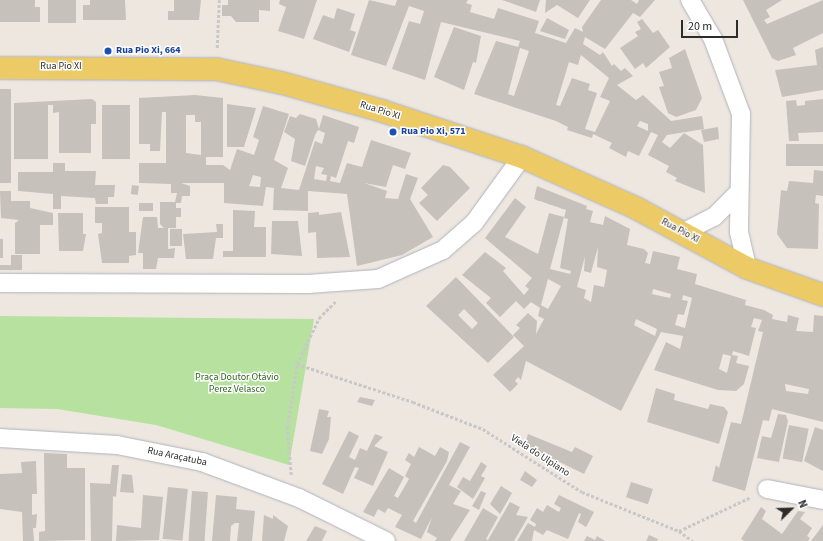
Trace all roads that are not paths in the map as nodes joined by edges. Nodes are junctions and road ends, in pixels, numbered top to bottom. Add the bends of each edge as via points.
1 (690, 0) edge
2 (0, 68) edge
3 (522, 157) junction
4 (738, 193) junction
5 (684, 232) junction
6 (747, 268) junction
7 (0, 283) edge
8 (823, 295) edge
9 (0, 438) edge
10 (767, 489) road end
11 (823, 500) edge
12 (386, 541) edge

1 - 4 street via 713,39 741,114
2 - 3 main road, Rua Pio XI via 216,69 382,110
3 - 5 main road, Rua Pio XI
3 - 7 street via 474,223 442,250 378,279 308,284
4 - 5 street via 714,217
4 - 6 street via 739,232
5 - 6 main road, Rua Pio XI
6 - 8 main road, Rua Pio XI
9 - 12 street, Rua Araçatuba via 116,445 202,462 299,498
10 - 11 street

